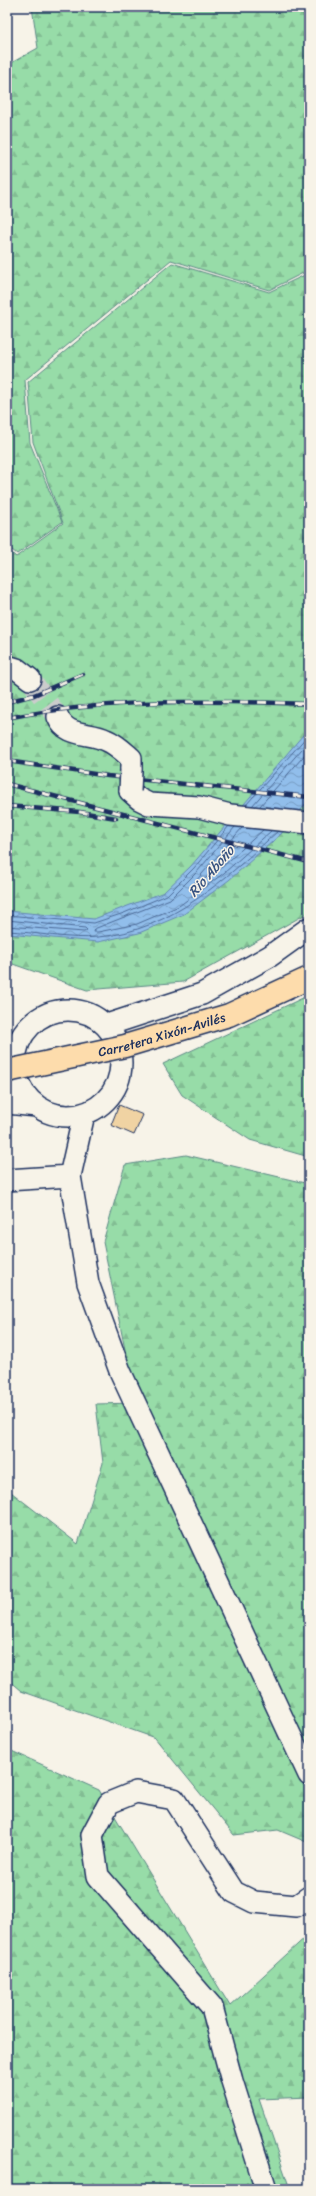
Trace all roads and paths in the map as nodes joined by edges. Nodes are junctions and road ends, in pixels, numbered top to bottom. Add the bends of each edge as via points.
1 (7, 666) edge
2 (30, 679) tunnel mouth
3 (58, 717) tunnel mouth
4 (303, 822) edge
5 (309, 928) edge
6 (309, 978) edge
7 (107, 1025) junction
8 (12, 1050) edge
9 (7, 1071) edge
10 (7, 1103) edge
11 (37, 1106) junction
12 (84, 1114) junction
13 (70, 1176) junction
14 (7, 1180) edge
15 (309, 1775) edge
16 (309, 1897) edge
17 (266, 2189) edge

1 - 2 street
3 - 4 street, bridge via 61,724 68,729 78,734 105,739 131,758 130,791 149,804 199,807 230,815
5 - 7 street via 270,956 202,994
6 - 9 highway, Carretera Xixón-Avilés, bridge via 221,1017 125,1046
7 - 8 street via 88,1013 66,1009 44,1015 27,1029
7 - 12 street via 119,1046 122,1058 120,1076 113,1093 100,1106
8 - 11 street via 18,1081 25,1095
10 - 11 street
11 - 12 street via 51,1114 68,1117
12 - 13 street
13 - 14 street
13 - 15 street via 88,1283 120,1371
16 - 17 street via 296,1906 254,1902 234,1892 174,1799 136,1792 109,1803 92,1835 98,1876 212,2007

